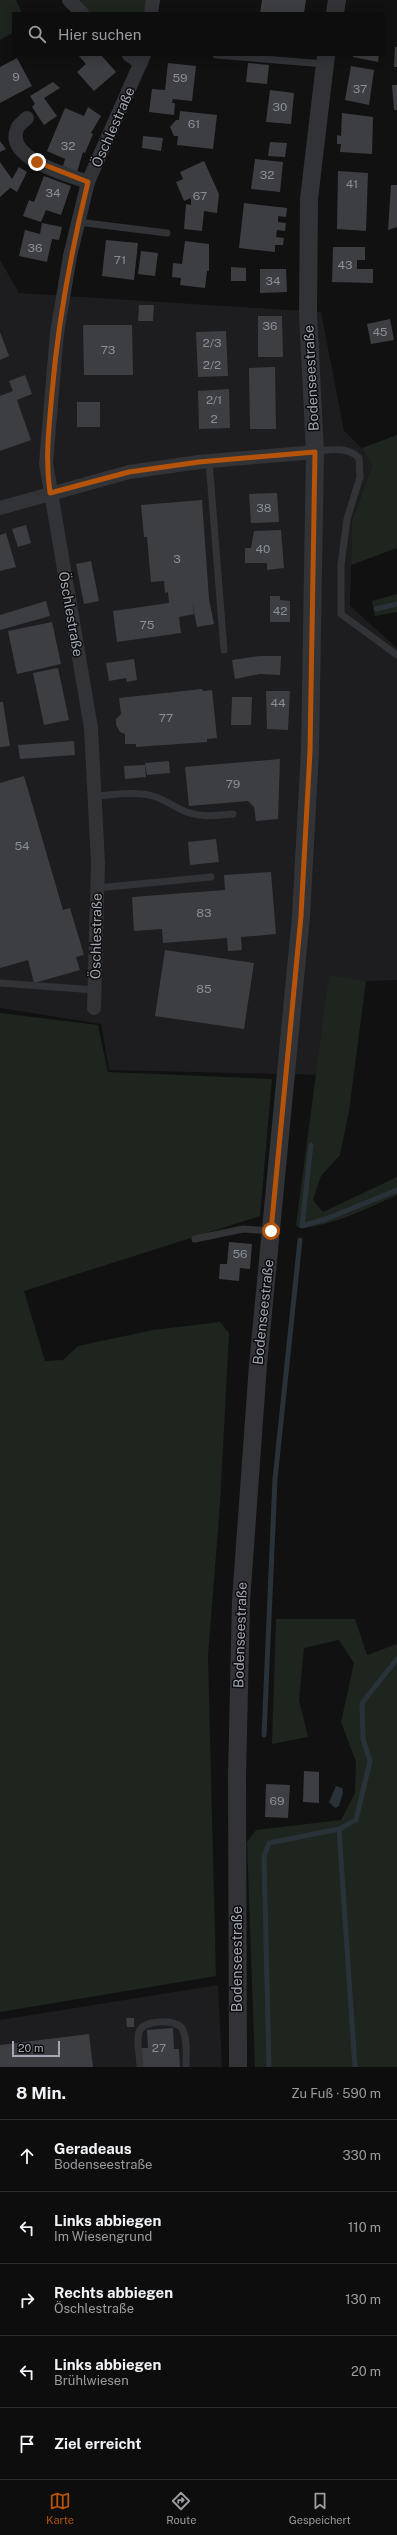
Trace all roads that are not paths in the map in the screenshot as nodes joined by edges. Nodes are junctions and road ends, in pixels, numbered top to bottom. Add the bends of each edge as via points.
1 (69, 0) edge
2 (153, 0) edge
3 (337, 0) edge
4 (81, 12) edge
5 (151, 12) edge
6 (334, 12) edge
7 (132, 56) edge
8 (238, 56) edge
9 (142, 59) edge
10 (326, 60) edge
11 (27, 118) dead end
12 (88, 182) junction
13 (78, 222) junction
14 (168, 233) dead end
15 (315, 452) junction
16 (209, 461) junction
17 (50, 493) junction
18 (0, 508) edge
19 (224, 650) dead end
20 (397, 655) edge
21 (94, 796) junction
22 (233, 814) dead end
23 (211, 877) dead end
24 (97, 888) junction
25 (0, 983) edge
26 (95, 990) junction
27 (94, 1008) dead end
28 (271, 1231) junction
29 (195, 1239) dead end
30 (140, 2067) edge
31 (186, 2067) edge
32 (238, 2067) edge

1 - 4 street
2 - 5 street
3 - 6 street
7 - 9 street
8 - 10 lane
9 - 12 street, Öschlestraße
10 - 15 street, Bodenseestraße via 309,199 308,314
11 - 12 street via 17,128 16,137 18,146 26,156
12 - 13 street, Öschlestraße
13 - 14 lane
13 - 17 street, Öschlestraße via 57,333 46,463
15 - 16 street
15 - 20 lane via 346,449 352,450 359,458 360,477 349,508 341,565 341,614
15 - 28 street, Bodenseestraße via 310,751 301,916
16 - 17 street via 129,472
16 - 19 lane
17 - 18 street
17 - 21 street, Öschlestraße via 91,728
21 - 22 lane via 152,796 175,804 188,813 203,816
21 - 24 street, Öschlestraße
23 - 24 lane
24 - 26 street, Öschlestraße
25 - 26 lane
26 - 27 street, Öschlestraße
28 - 29 lane via 243,1228
28 - 32 street, Bodenseestraße via 258,1365 241,1601 237,1792
30 - 31 lane via 139,2032 144,2025 174,2023 180,2026 184,2033

